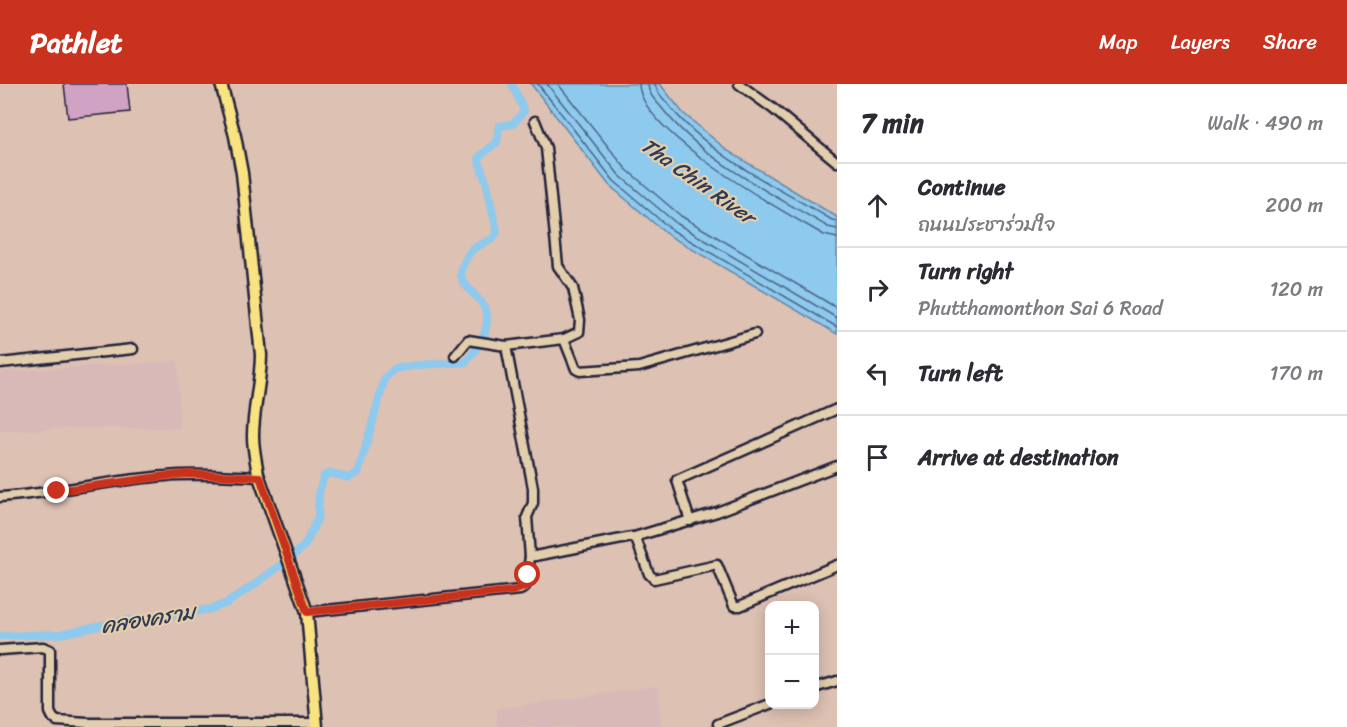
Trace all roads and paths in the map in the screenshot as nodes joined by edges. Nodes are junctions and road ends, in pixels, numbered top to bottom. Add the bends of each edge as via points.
1 (221, 84) edge
2 (739, 84) edge
3 (535, 121) dead end
4 (837, 162) edge
5 (755, 334) dead end
6 (564, 339) junction
7 (506, 346) junction
8 (133, 349) dead end
9 (455, 356) dead end
10 (0, 363) edge
11 (837, 409) edge
12 (837, 466) edge
13 (260, 477) junction
14 (0, 497) edge
15 (690, 521) junction
16 (634, 537) junction
17 (530, 556) junction
18 (837, 565) edge
19 (307, 612) junction
20 (0, 650) edge
21 (837, 681) edge
22 (819, 686) edge
23 (765, 706) edge
24 (717, 724) dead end
25 (316, 725) edge

1 - 13 main road via 242,173 261,355 253,436
2 - 4 street
3 - 6 street via 546,148 558,267 573,288 580,320 579,332
5 - 6 street via 639,367 580,371
6 - 7 street
7 - 9 street via 466,341
7 - 17 street via 533,488 527,517
8 - 10 street
11 - 15 street via 677,480
12 - 15 street
13 - 14 street via 188,474
13 - 19 main road
15 - 16 street
16 - 17 street
16 - 18 street via 651,578 717,565 734,606
17 - 19 street via 528,583 520,590
19 - 25 main road
20 - 25 street via 50,650 50,712 57,720
21 - 22 street
23 - 24 street

